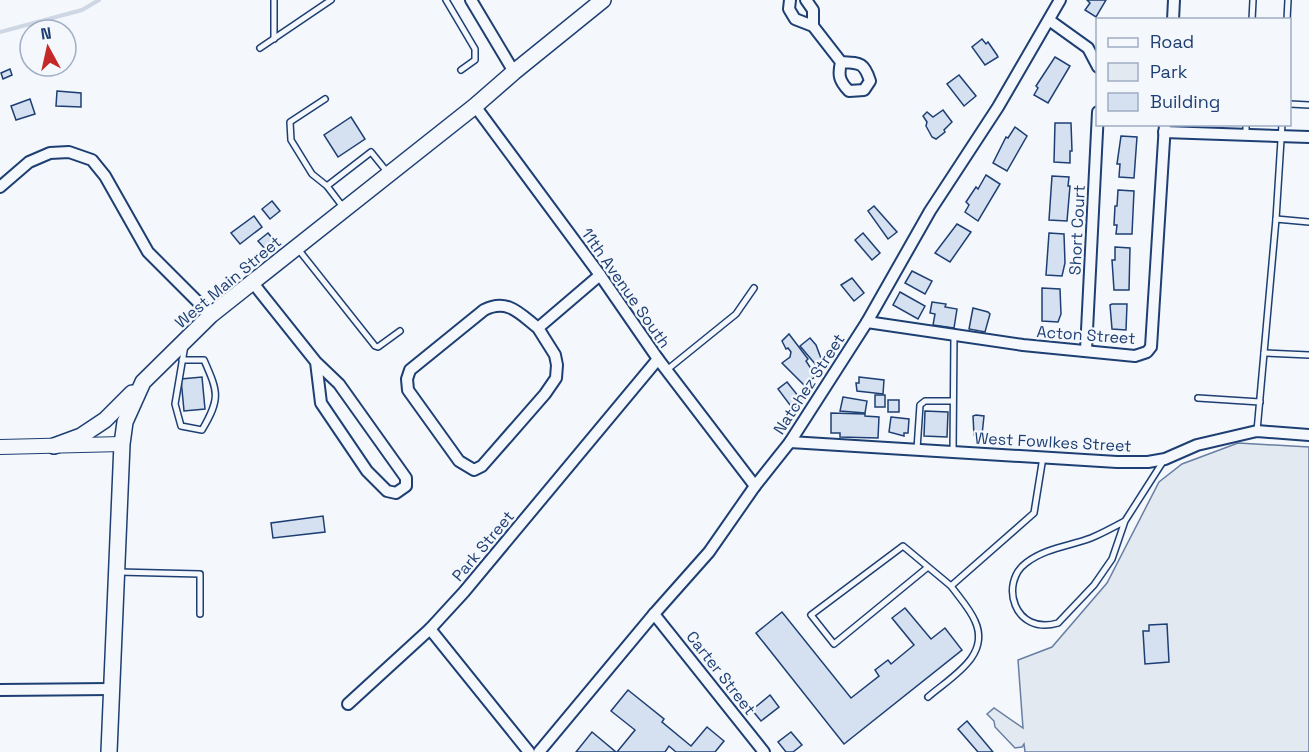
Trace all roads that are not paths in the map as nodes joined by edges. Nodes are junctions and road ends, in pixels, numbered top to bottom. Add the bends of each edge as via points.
1 (274, 0) edge
2 (331, 0) edge
3 (446, 0) edge
4 (471, 0) edge
5 (603, 0) edge
6 (790, 0) edge
7 (806, 0) edge
8 (1060, 0) edge
9 (1174, 0) edge
10 (1253, 0) edge
11 (1288, 0) edge
12 (1173, 18) edge
13 (1252, 18) edge
14 (1287, 18) edge
15 (1049, 20) junction
16 (813, 26) junction
17 (274, 39) junction
18 (260, 48) dead end
19 (841, 62) dead end
20 (1096, 63) edge
21 (461, 70) dead end
22 (514, 72) junction
23 (325, 99) dead end
24 (1291, 104) edge
25 (1309, 105) edge
26 (475, 106) junction
27 (1097, 126) edge
28 (1282, 126) edge
29 (1165, 128) edge
30 (1246, 130) edge
31 (1281, 136) junction
32 (1309, 137) edge
33 (389, 175) junction
34 (327, 186) junction
35 (0, 188) edge
36 (345, 209) junction
37 (1276, 219) junction
38 (1309, 222) edge
39 (297, 247) junction
40 (600, 275) junction
41 (253, 283) junction
42 (754, 288) dead end
43 (212, 315) junction
44 (867, 322) junction
45 (538, 328) junction
46 (400, 331) dead end
47 (954, 335) junction
48 (186, 341) junction
49 (1086, 350) junction
50 (1264, 353) junction
51 (1309, 355) edge
52 (658, 359) junction
53 (182, 360) junction
54 (316, 362) junction
55 (668, 369) junction
56 (143, 382) junction
57 (1198, 398) dead end
58 (952, 401) junction
59 (1260, 402) junction
60 (1257, 431) junction
61 (1309, 435) edge
62 (790, 442) junction
63 (122, 444) junction
64 (54, 446) junction
65 (0, 447) edge
66 (917, 449) junction
67 (952, 452) junction
68 (1042, 457) junction
69 (1165, 459) junction
70 (755, 486) junction
71 (1125, 521) junction
72 (928, 567) junction
73 (116, 572) junction
74 (951, 586) junction
75 (200, 614) dead end
76 (654, 614) junction
77 (430, 629) junction
78 (111, 689) junction
79 (0, 690) edge
80 (928, 698) dead end
81 (348, 704) dead end
82 (110, 752) edge
83 (529, 752) edge
84 (540, 752) edge
85 (764, 752) edge

1 - 17 lane
2 - 17 lane
3 - 21 lane via 475,49 475,60
4 - 22 street
5 - 22 main road, West Main Street
6 - 16 street via 789,9 795,19
7 - 16 street via 813,10
8 - 15 street, Natchez Street
9 - 12 street
10 - 13 lane
11 - 14 lane
15 - 20 street via 1088,48
15 - 44 street, Natchez Street via 930,211
16 - 19 street
17 - 18 lane
22 - 26 main road, West Main Street
23 - 34 lane via 290,122 291,140 312,174
24 - 25 lane
26 - 33 main road, West Main Street
26 - 40 street, 11th Avenue South
27 - 49 street, Short Court
28 - 31 lane
29 - 30 street
29 - 49 street, Acton Street via 1151,347 1135,356
30 - 31 street
31 - 32 street
31 - 37 lane
33 - 34 lane via 371,152
33 - 36 main road, West Main Street
34 - 36 lane
35 - 43 street via 29,162 50,153 69,152 92,160 148,252
36 - 39 main road, West Main Street
37 - 38 lane
37 - 50 lane
39 - 41 main road, West Main Street
39 - 46 lane via 375,346
40 - 45 street
40 - 52 street, 11th Avenue South
41 - 43 main road, West Main Street
41 - 54 street
42 - 55 lane via 736,314
43 - 48 main road, West Main Street
44 - 47 street, Acton Street
44 - 62 street, Natchez Street
45 - 45 street via 555,355 556,378 482,466 474,470 459,461 408,390 410,370 494,305 515,309
47 - 49 street, Acton Street
47 - 58 lane
48 - 53 lane
48 - 56 main road, West Main Street
50 - 51 lane
50 - 59 lane
52 - 55 street, 11th Avenue South
52 - 77 street, Park Street
53 - 53 lane via 175,404 181,426 202,430 213,412 216,389 204,360
54 - 54 street via 321,403 367,471 387,491 396,493 406,486 406,478 339,384
55 - 70 street, 11th Avenue South
56 - 63 main road, West Main Street via 125,422
56 - 64 main road via 105,420 81,436
57 - 59 lane
58 - 66 lane via 924,401 920,405
58 - 67 lane
59 - 60 lane
60 - 61 street, West Fowlkes Street
60 - 69 street, West Fowlkes Street via 1197,446
62 - 66 street, West Fowlkes Street
62 - 70 street, Natchez Street
63 - 64 street
63 - 73 main road, West Main Street
64 - 65 street
66 - 67 street, West Fowlkes Street
67 - 68 street, West Fowlkes Street
68 - 69 street, West Fowlkes Street via 1117,462
68 - 74 lane via 1034,513
69 - 71 lane
70 - 76 street, Natchez Street via 709,552
71 - 71 lane via 1112,559 1094,585 1058,623 1034,625 1023,618 1014,592 1016,575 1024,564 1039,554 1092,538
72 - 72 lane via 903,546 811,615 834,644
72 - 74 lane
73 - 75 lane via 200,574
73 - 78 main road, West Main Street
74 - 80 lane via 975,621 980,640 973,658
76 - 84 street, Natchez Street
76 - 85 street, Carter Street
77 - 81 street, Park Street
77 - 83 street
78 - 79 street
78 - 82 main road, West Main Street

